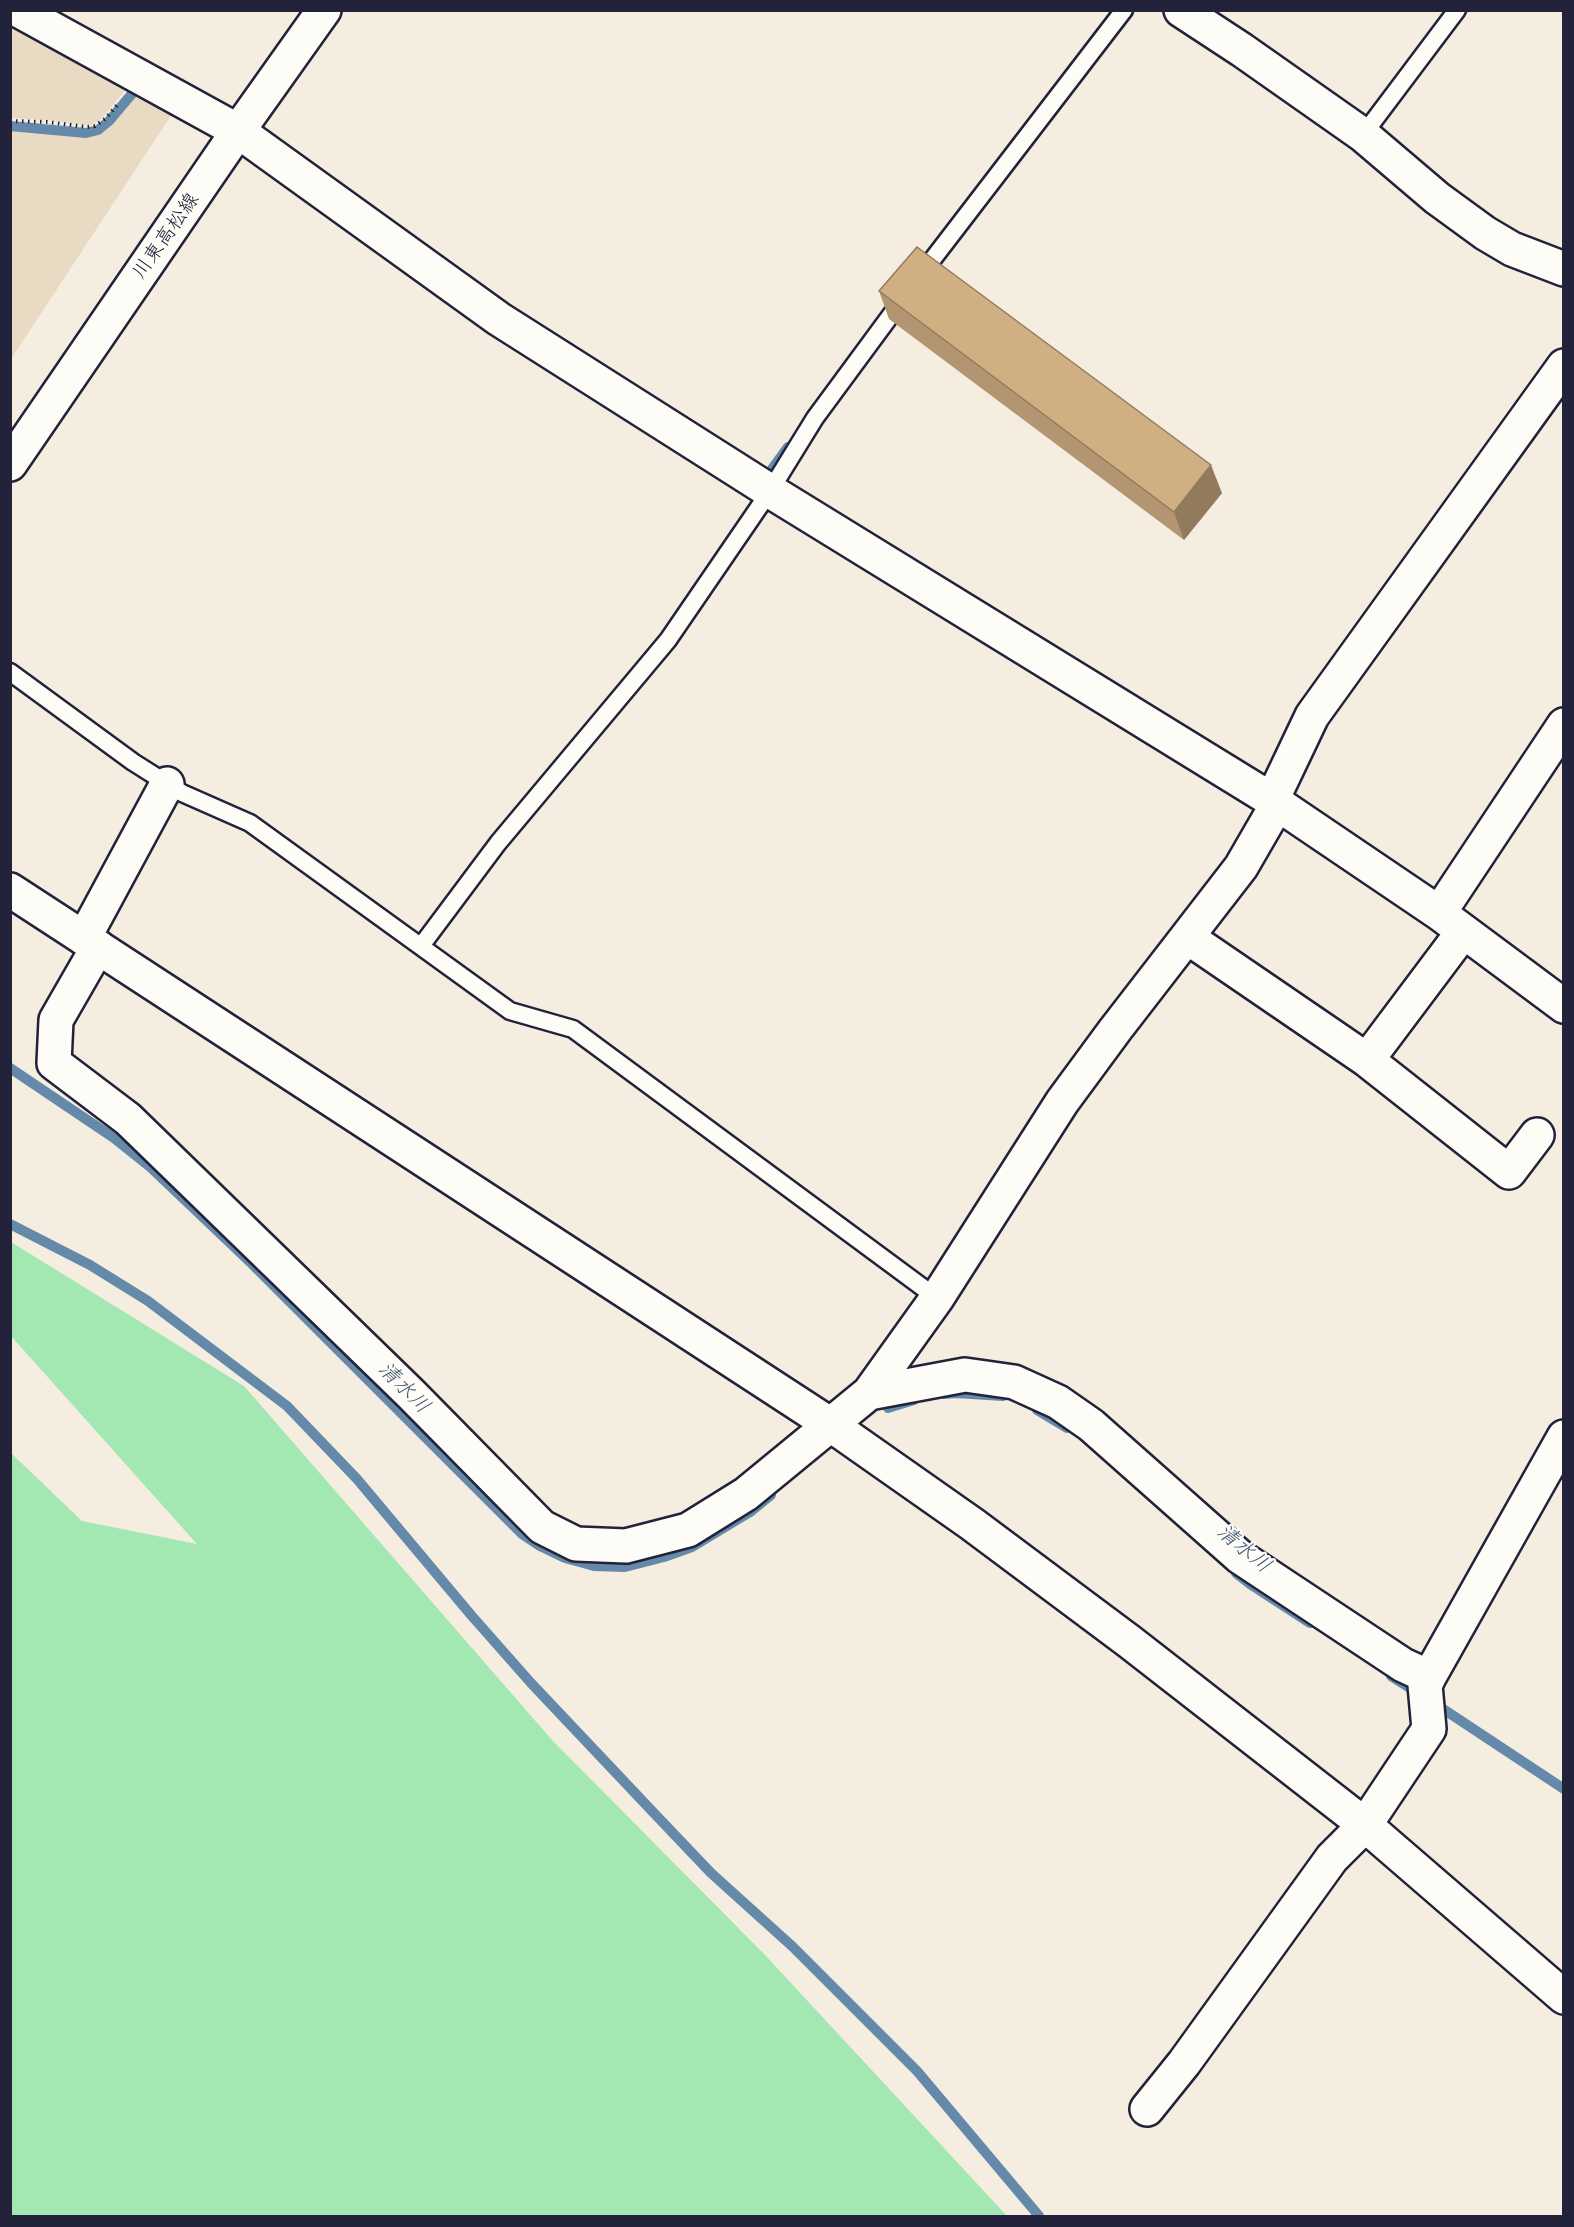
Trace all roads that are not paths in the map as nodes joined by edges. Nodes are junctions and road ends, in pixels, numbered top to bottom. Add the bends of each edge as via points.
1 (18, 10) edge
2 (324, 10) edge
3 (1124, 10) edge
4 (1180, 10) edge
5 (1457, 10) edge
6 (238, 130) junction
7 (1363, 135) junction
8 (1561, 263) edge
9 (1563, 366) edge
10 (10, 464) edge
11 (770, 491) junction
12 (10, 672) edge
13 (1563, 726) edge
14 (167, 784) junction
15 (1275, 802) junction
16 (10, 890) edge
17 (1451, 922) junction
18 (1187, 937) junction
19 (91, 942) junction
20 (421, 946) junction
21 (1563, 1006) edge
22 (1367, 1060) junction
23 (1537, 1135) dead end
24 (937, 1298) junction
25 (869, 1393) junction
26 (831, 1425) junction
27 (1563, 1437) edge
28 (1427, 1681) junction
29 (1365, 1825) junction
30 (1563, 1998) edge
31 (1147, 2109) dead end

1 - 6 street
2 - 6 street, 川東高松線
3 - 11 lane via 815,418
4 - 7 street
5 - 7 lane
6 - 10 street, 川東高松線
6 - 11 street via 499,319
7 - 8 street via 1485,233 1512,249
9 - 15 street via 1312,716
11 - 15 street
11 - 20 lane via 668,640 498,843
12 - 14 lane
13 - 17 street via 1535,765
14 - 19 street
14 - 20 lane via 250,823
15 - 17 street
15 - 18 street via 1241,867
16 - 19 street
17 - 21 street
17 - 22 street
18 - 22 street
18 - 24 street via 1062,1102
19 - 26 street
19 - 26 street via 56,1020 54,1063 128,1119 542,1527 576,1544 626,1546 688,1530 746,1494
20 - 24 lane via 510,1011 573,1029
22 - 23 street via 1509,1172
24 - 25 street
25 - 26 street
25 - 28 street via 965,1375 1014,1382 1058,1402 1091,1425 1240,1557
26 - 29 street via 1121,1635
27 - 28 street
28 - 29 street via 1430,1729
29 - 30 street
29 - 31 street via 1332,1858

